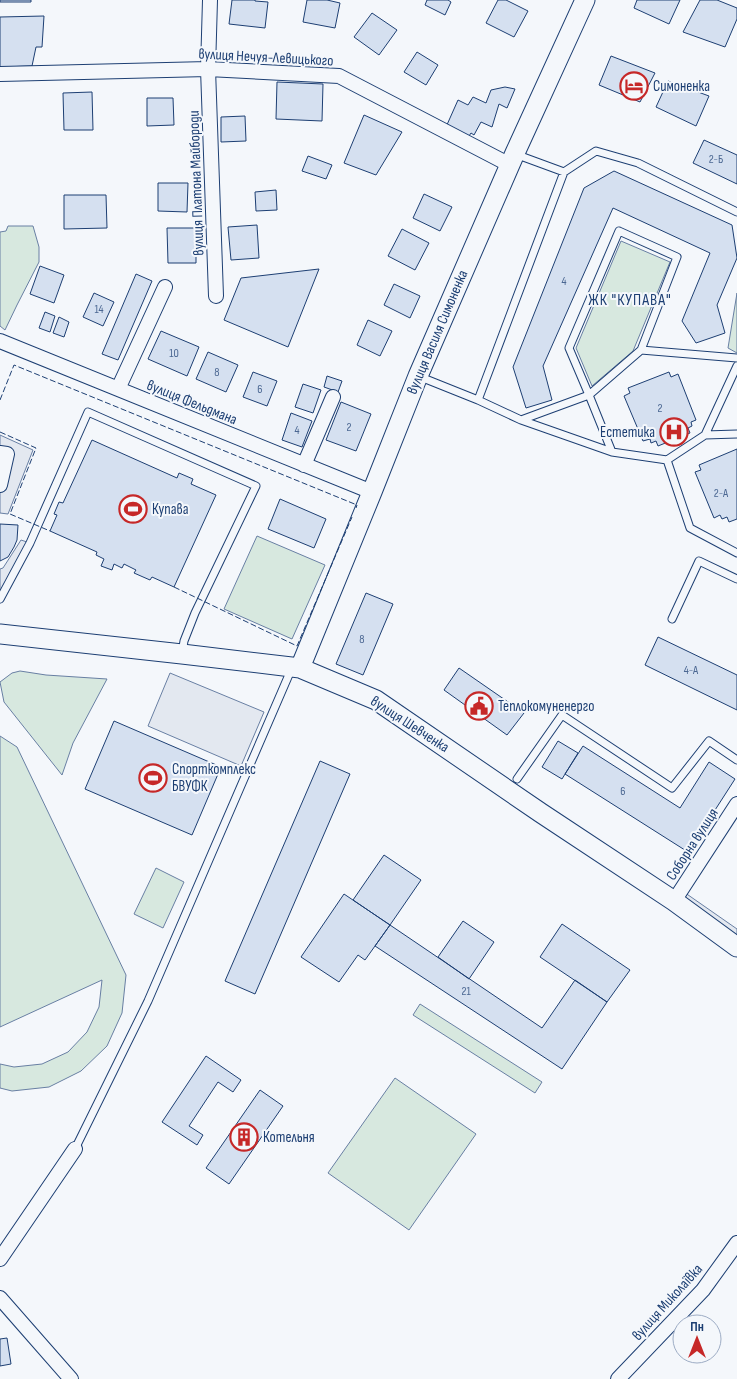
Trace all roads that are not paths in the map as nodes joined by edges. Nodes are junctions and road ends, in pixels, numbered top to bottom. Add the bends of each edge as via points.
1 (210, 0) edge
2 (585, 0) edge
3 (208, 69) junction
4 (0, 74) edge
5 (512, 159) junction
6 (564, 172) junction
7 (737, 212) edge
8 (165, 287) dead end
9 (216, 296) dead end
10 (0, 341) edge
11 (641, 350) junction
12 (737, 358) edge
13 (737, 366) edge
14 (418, 376) junction
15 (118, 389) junction
16 (589, 395) junction
17 (332, 397) dead end
18 (478, 400) junction
19 (521, 420) junction
20 (737, 434) edge
21 (705, 436) junction
22 (612, 452) junction
23 (0, 453) edge
24 (667, 460) junction
25 (304, 465) junction
26 (0, 485) edge
27 (372, 492) junction
28 (737, 553) edge
29 (737, 579) edge
30 (0, 599) edge
31 (672, 619) dead end
32 (0, 634) edge
33 (182, 654) junction
34 (296, 668) junction
35 (737, 760) edge
36 (517, 779) dead end
37 (737, 804) edge
38 (674, 902) junction
39 (737, 947) edge
40 (75, 1149) joint
41 (737, 1243) edge
42 (0, 1259) edge
43 (0, 1298) edge
44 (70, 1379) edge
45 (618, 1379) edge

1 - 3 street, вулиця Платона Майбороди
2 - 5 street, вулиця Василя Симоненка
3 - 4 street, вулиця Нечуя-Левицького
3 - 5 street, вулиця Нечуя-Левицького via 339,76
3 - 9 street, вулиця Платона Майбороди
5 - 6 lane
5 - 14 street, вулиця Василя Симоненка
6 - 7 lane via 596,152 638,163
6 - 18 lane
8 - 15 street
10 - 15 street, вулиця Фельдмана
11 - 12 lane
11 - 16 lane
11 - 16 lane via 676,257 619,231 569,348
13 - 21 lane
14 - 18 lane
14 - 27 street, вулиця Василя Симоненка
15 - 25 street, вулиця Фельдмана
16 - 19 lane
16 - 22 lane
17 - 25 street
18 - 19 lane
19 - 22 lane
20 - 21 lane
21 - 24 lane
22 - 24 lane
23 - 26 street via 6,454
24 - 28 lane via 690,528
25 - 27 street, вулиця Фельдмана
27 - 34 street, вулиця Василя Симоненка
29 - 31 lane via 699,561
30 - 33 lane via 30,543 88,412 256,486 195,613
32 - 33 street, вулиця Шевченка
33 - 34 street, вулиця Шевченка
34 - 38 street, вулиця Шевченка via 376,700
34 - 40 lane via 148,1001
35 - 36 lane via 709,740 672,788 562,715
37 - 38 street, Соборна вулиця
38 - 39 street, вулиця Шевченка
40 - 42 street
41 - 45 street, вулиця Миколаївка via 703,1290
43 - 44 street

